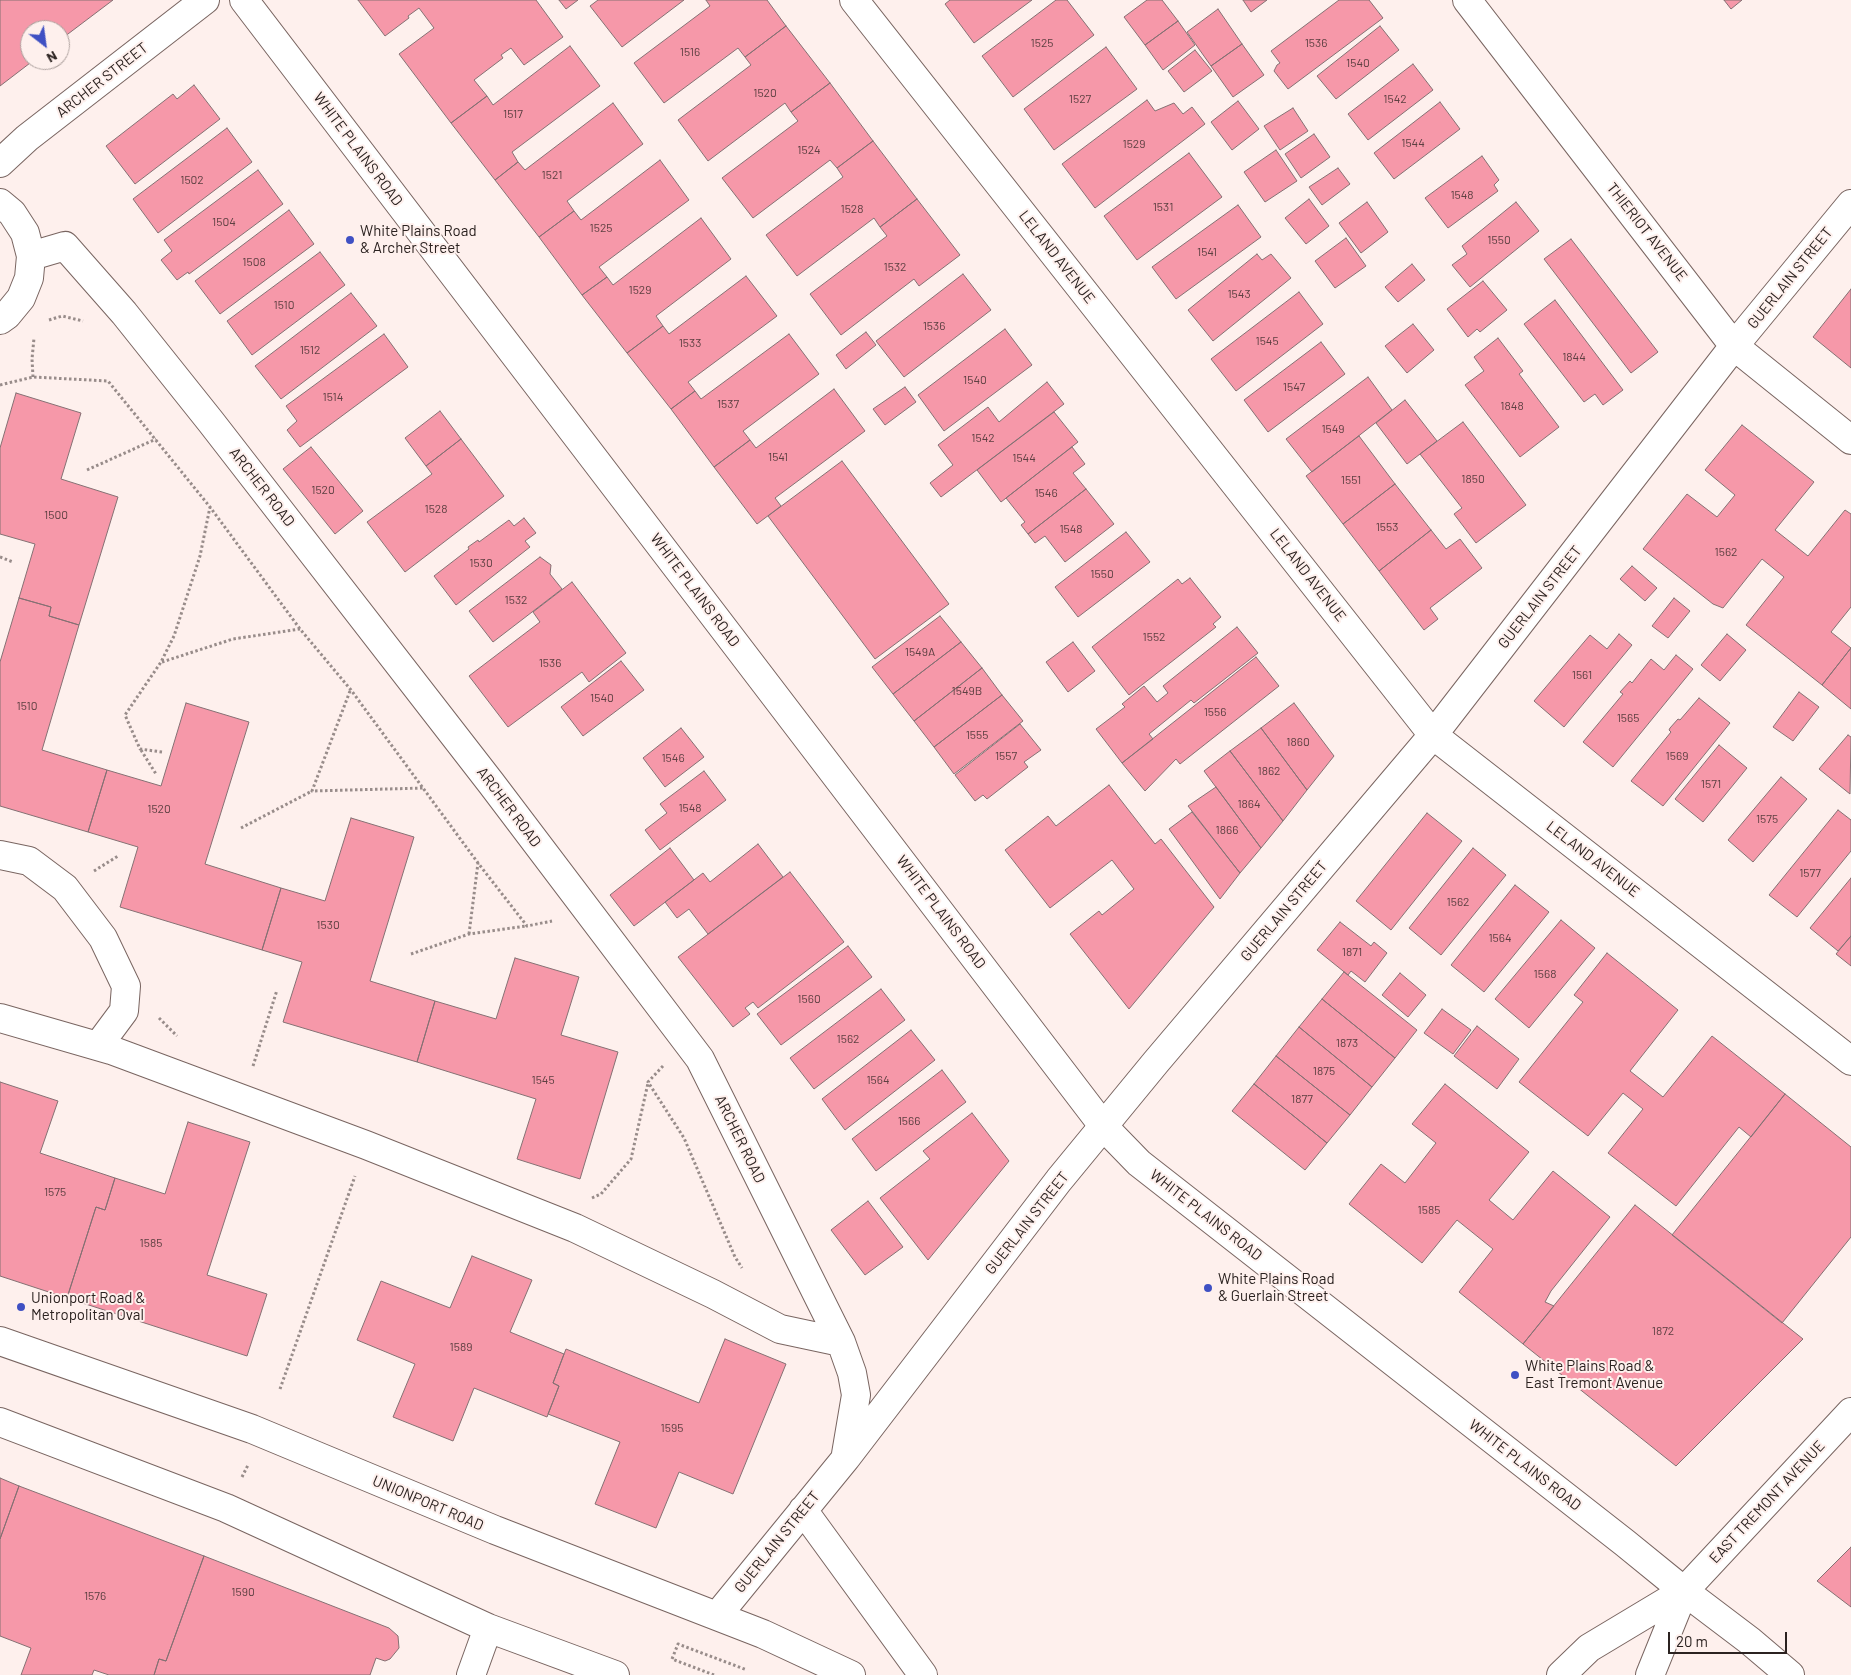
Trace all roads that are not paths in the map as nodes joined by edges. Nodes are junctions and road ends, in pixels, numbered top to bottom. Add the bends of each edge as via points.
1 (205, 0) edge
2 (244, 0) edge
3 (854, 0) edge
4 (1467, 0) edge
5 (0, 163) edge
6 (0, 203) edge
7 (1851, 204) edge
8 (31, 256) junction
9 (0, 320) edge
10 (1734, 346) junction
11 (1851, 440) edge
12 (1433, 735) junction
13 (0, 855) edge
14 (0, 1018) edge
15 (98, 1046) junction
16 (1851, 1061) edge
17 (1104, 1127) junction
18 (0, 1341) edge
19 (841, 1342) junction
20 (1851, 1412) edge
21 (0, 1422) edge
22 (846, 1458) junction
23 (802, 1510) junction
24 (1684, 1591) junction
25 (717, 1616) junction
26 (488, 1628) junction
27 (1784, 1671) edge
28 (471, 1675) edge
29 (615, 1675) edge
30 (852, 1675) edge
31 (923, 1675) edge
32 (1562, 1675) edge
33 (1650, 1675) edge

1 - 5 street, ARCHER STREET via 27,138
2 - 17 street, WHITE PLAINS ROAD
3 - 12 street, LELAND AVENUE
4 - 10 street, THIERIOT AVENUE
6 - 8 street via 12,213 25,233
7 - 10 street, GUERLAIN STREET
8 - 9 street via 29,278 21,298
8 - 19 street, ARCHER ROAD via 65,246 120,309 394,657 700,1059
10 - 11 street, THIERIOT AVENUE
10 - 12 street, GUERLAIN STREET
12 - 16 street, LELAND AVENUE
12 - 17 street, GUERLAIN STREET
13 - 15 street via 29,861 65,888 103,938 126,986 124,1011
14 - 15 street
15 - 19 street via 550,1217 780,1329
17 - 22 street, GUERLAIN STREET via 1059,1180
17 - 24 street, WHITE PLAINS ROAD via 1139,1163
18 - 25 street, UNIONPORT ROAD via 252,1429 494,1530
19 - 22 street, ARCHER ROAD via 856,1396
20 - 24 street, EAST TREMONT AVENUE
21 - 26 street via 226,1508
22 - 23 street, GUERLAIN STREET
23 - 25 street, GUERLAIN STREET
23 - 31 street
24 - 27 street, WHITE PLAINS ROAD
24 - 32 street, EAST TREMONT AVENUE via 1588,1648
24 - 33 street, EAST TREMONT AVENUE
25 - 30 street, UNIONPORT ROAD
26 - 28 street
26 - 29 street

